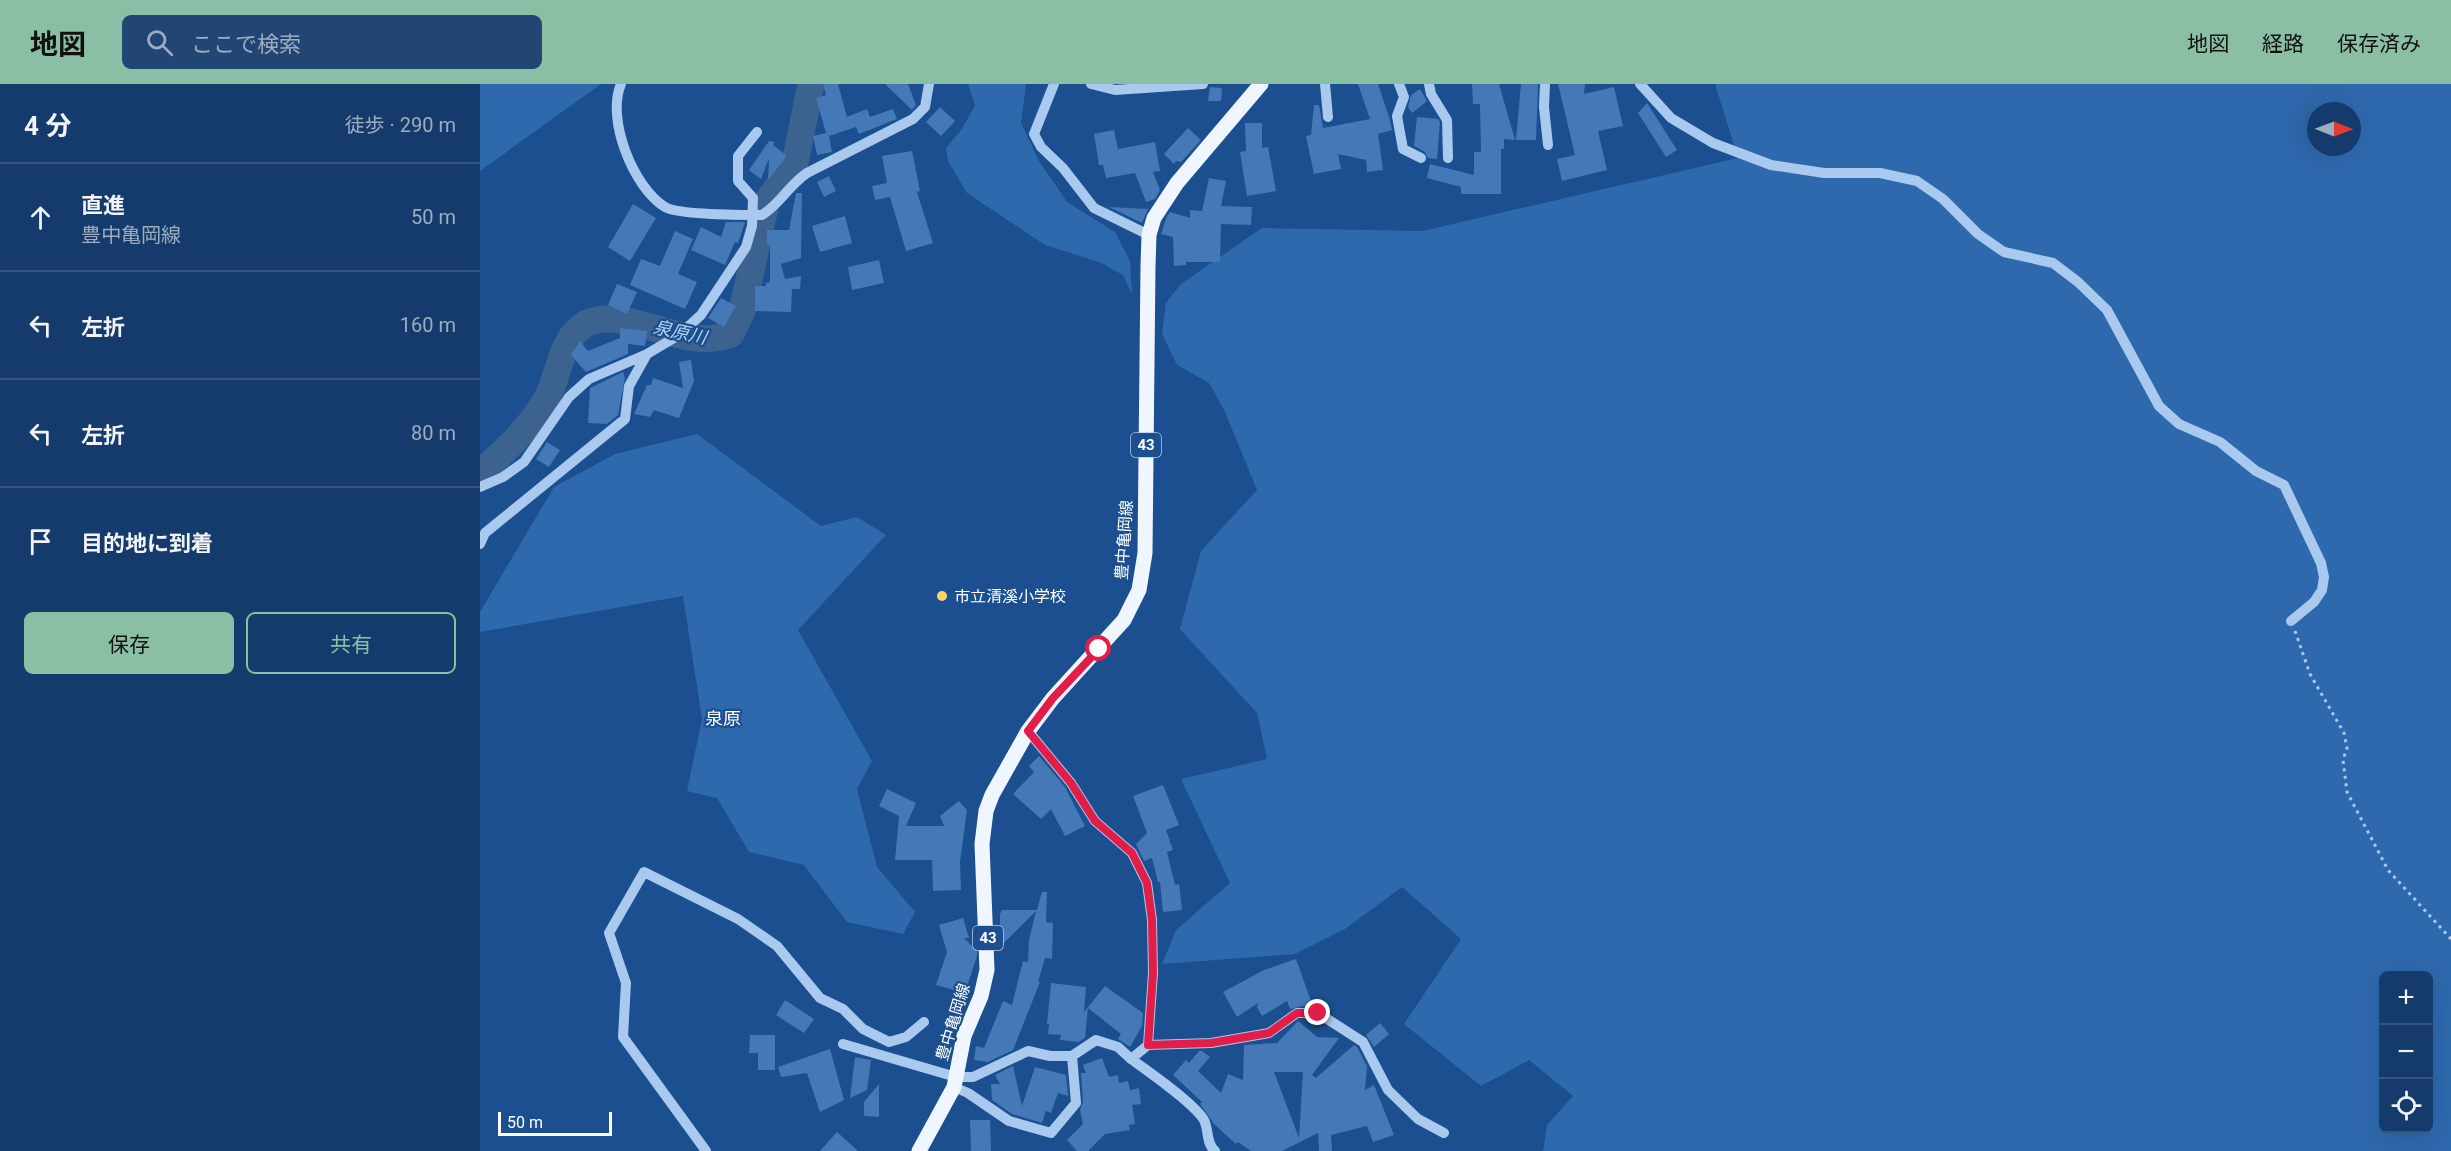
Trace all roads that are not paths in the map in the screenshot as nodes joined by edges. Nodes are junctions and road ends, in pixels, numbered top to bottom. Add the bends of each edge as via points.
1 (621, 84) edge
2 (929, 84) edge
3 (1054, 84) edge
4 (1091, 84) edge
5 (1203, 84) edge
6 (1261, 84) edge
7 (1324, 84) edge
8 (1399, 84) edge
9 (1429, 84) edge
10 (1545, 84) edge
11 (1640, 84) edge
12 (1328, 117) dead end
13 (757, 132) dead end
14 (1548, 146) dead end
15 (1421, 158) dead end
16 (1448, 158) dead end
17 (752, 215) junction
18 (1149, 236) junction
19 (647, 354) junction
20 (480, 487) edge
21 (480, 544) edge
22 (2291, 621) road end
23 (1028, 731) junction
24 (924, 1022) dead end
25 (843, 1044) dead end
26 (1148, 1045) junction
27 (1072, 1056) junction
28 (1131, 1059) junction
29 (955, 1082) junction
30 (1444, 1133) dead end
31 (706, 1151) edge
32 (919, 1151) edge
33 (1215, 1151) edge

1 - 17 street via 616,94 619,136 642,184 666,208
2 - 17 street via 925,107 913,119 807,173 792,183 771,210
3 - 18 street via 1034,134 1041,147 1094,208
4 - 5 street via 1115,90
6 - 18 main road, 豊中亀岡線 / 43 via 1177,183 1154,218
7 - 12 street
8 - 15 street via 1404,97 1397,116 1403,149
9 - 16 street via 1447,120
10 - 14 street
11 - 22 street via 1671,118 1713,143 1771,165 1824,173 1880,172 1917,181 2004,252 2054,263 2078,282 2107,310 2159,406 2178,424 2220,442 2256,471 2284,485 2324,577 2314,602
13 - 17 street via 738,156 738,182 753,198
17 - 19 street via 746,247 701,315
18 - 23 main road, 豊中亀岡線 / 43 via 1145,553 1139,590 1124,620
19 - 20 street via 589,379 569,397 524,462
19 - 21 street via 629,386 625,419 485,533
23 - 26 street via 1071,783 1095,821 1132,853 1147,883 1153,973
23 - 29 main road, 豊中亀岡線 / 43 via 986,811 982,844 987,970 964,1036
24 - 31 street via 906,1037 889,1042 863,1029 843,1009 820,998 777,946 738,919 644,872 609,933 626,983 623,1036
25 - 29 street
26 - 28 street
26 - 30 street via 1211,1043 1269,1033 1297,1013 1318,1013 1363,1042 1388,1090 1418,1119
27 - 28 street via 1096,1040 1118,1047
27 - 29 street via 1028,1051
27 - 29 street via 1076,1103 1051,1133 1009,1121
28 - 33 street via 1173,1090 1204,1120
29 - 32 main road, 豊中亀岡線 / 43

